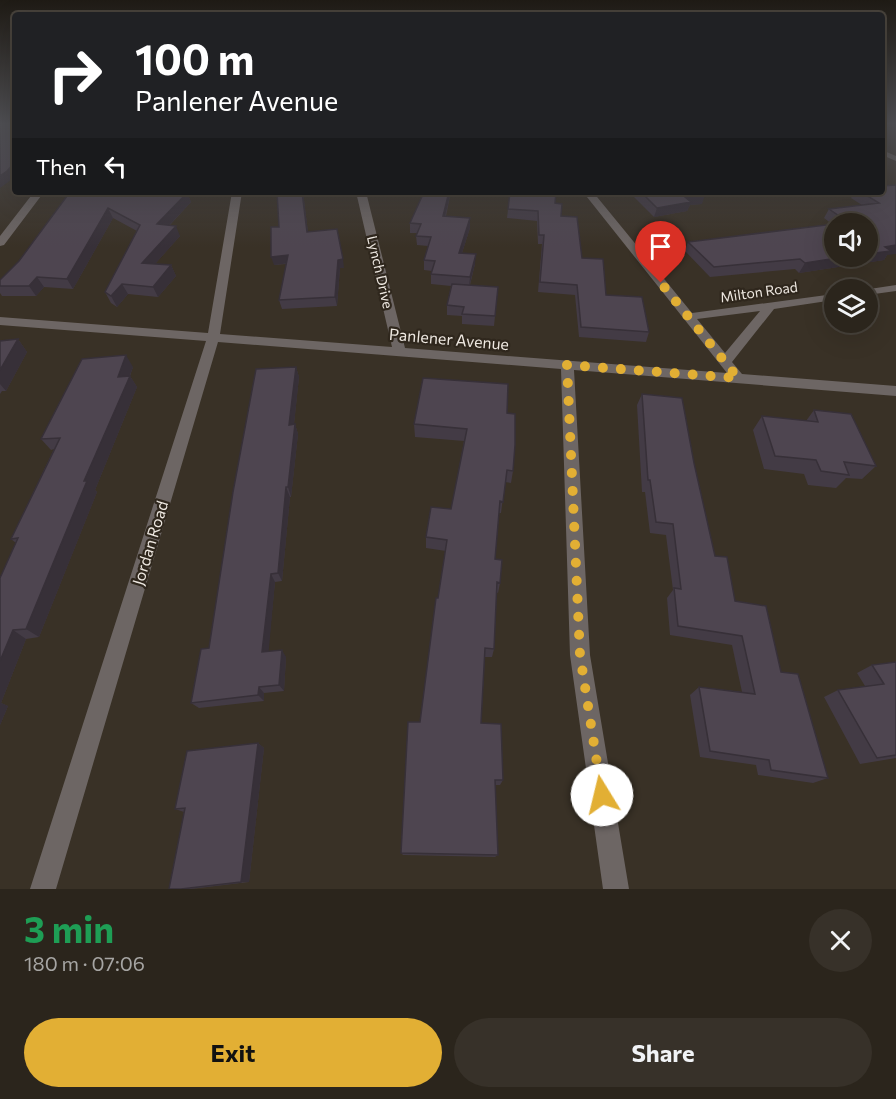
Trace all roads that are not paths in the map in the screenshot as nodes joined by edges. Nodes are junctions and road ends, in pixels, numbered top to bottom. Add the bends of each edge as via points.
1 (37, 195) edge
2 (237, 195) edge
3 (362, 195) edge
4 (590, 195) edge
5 (0, 243) edge
6 (896, 288) edge
7 (878, 290) edge
8 (824, 298) edge
9 (771, 306) junction
10 (688, 317) junction
11 (0, 321) edge
12 (213, 338) junction
13 (399, 351) junction
14 (725, 362) junction
15 (567, 365) junction
16 (738, 378) junction
17 (896, 391) edge
18 (43, 889) edge
19 (616, 889) edge

1 - 5 street
2 - 12 street, Jordan Road
3 - 13 street, Lynch Drive
4 - 10 street
6 - 7 street
8 - 9 street, Milton Road
9 - 10 street, Milton Road
9 - 14 street
10 - 14 street
11 - 12 street, Panlener Avenue
12 - 13 street, Panlener Avenue
12 - 18 street, Jordan Road
13 - 15 street, Panlener Avenue
14 - 16 street
15 - 16 street, Panlener Avenue
15 - 19 street via 580,655
16 - 17 street, Panlener Avenue

